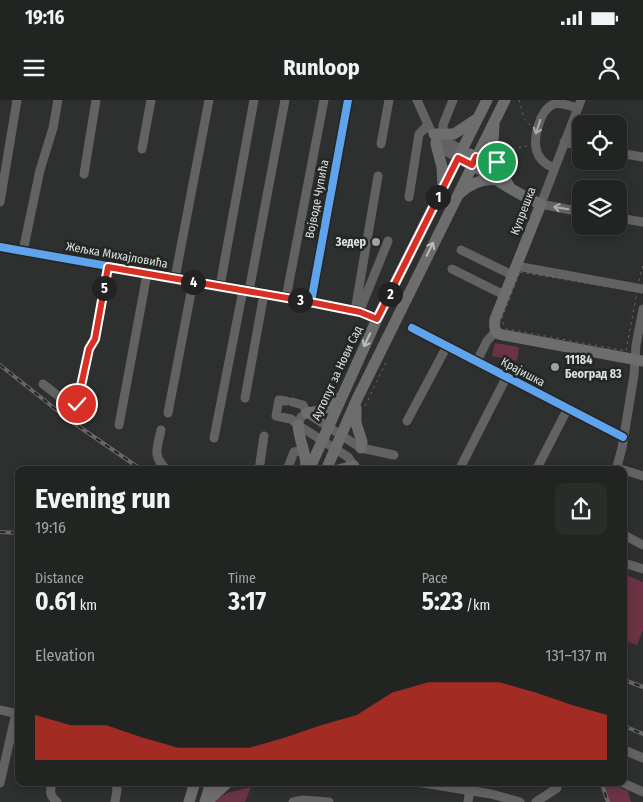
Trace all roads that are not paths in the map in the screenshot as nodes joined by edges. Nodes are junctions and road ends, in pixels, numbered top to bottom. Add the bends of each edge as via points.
1 (17, 100) edge
2 (58, 100) edge
3 (96, 100) edge
4 (151, 100) edge
5 (209, 100) edge
6 (254, 100) edge
7 (285, 100) edge
8 (324, 100) edge
9 (348, 100) edge
10 (389, 100) edge
11 (417, 100) edge
12 (453, 100) edge
13 (487, 100) edge
14 (505, 100) edge
15 (579, 104) edge
16 (480, 115) junction
17 (494, 121) junction
18 (434, 134) junction
19 (564, 142) junction
20 (381, 144) dead end
21 (572, 144) edge
22 (142, 149) dead end
23 (460, 154) junction
24 (627, 155) edge
25 (643, 158) edge
26 (474, 161) junction
27 (554, 168) junction
28 (84, 174) dead end
29 (378, 176) dead end
30 (499, 176) junction
31 (443, 187) junction
32 (457, 195) junction
33 (409, 197) dead end
34 (0, 202) edge
35 (540, 204) junction
36 (572, 210) edge
37 (627, 219) edge
38 (643, 222) edge
39 (388, 241) dead end
40 (0, 247) edge
41 (461, 250) dead end
42 (24, 251) junction
43 (108, 267) junction
44 (452, 269) dead end
45 (514, 271) junction
46 (147, 274) junction
47 (175, 278) junction
48 (193, 282) junction
49 (220, 286) junction
50 (641, 286) edge
51 (246, 291) junction
52 (264, 294) junction
53 (504, 295) junction
54 (286, 298) junction
55 (310, 302) junction
56 (643, 309) edge
57 (357, 312) junction
58 (377, 319) junction
59 (412, 328) dead end
60 (496, 331) junction
61 (447, 346) junction
62 (639, 360) edge
63 (477, 361) junction
64 (507, 376) junction
65 (43, 384) dead end
66 (342, 395) junction
67 (244, 398) dead end
68 (357, 400) junction
69 (568, 408) junction
70 (168, 413) dead end
71 (307, 413) junction
72 (407, 422) dead end
73 (119, 425) dead end
74 (298, 425) junction
75 (327, 427) junction
76 (161, 430) dead end
77 (341, 435) junction
78 (264, 436) dead end
79 (623, 437) junction
80 (214, 438) dead end
81 (322, 440) junction
82 (335, 448) junction
83 (360, 448) junction
84 (304, 450) junction
85 (394, 455) dead end
86 (164, 466) edge
87 (260, 466) edge
88 (289, 466) edge
89 (306, 466) edge
90 (309, 466) edge
91 (328, 466) edge
92 (357, 466) edge
93 (359, 466) edge
94 (461, 466) edge
95 (538, 466) edge
96 (617, 466) edge
97 (627, 472) edge
98 (643, 476) edge
99 (627, 537) edge
100 (643, 545) edge
101 (627, 564) edge
102 (643, 569) edge
103 (0, 710) edge
104 (15, 714) edge
105 (15, 722) edge
106 (627, 751) edge
107 (643, 758) edge
108 (0, 783) edge
109 (627, 784) edge
110 (51, 786) edge
111 (116, 786) edge
112 (186, 786) edge
113 (194, 786) edge
114 (211, 786) edge
115 (224, 786) edge
116 (470, 786) edge
117 (557, 786) edge
118 (643, 792) edge
119 (190, 801) edge
120 (57, 802) edge
121 (115, 802) edge
122 (206, 802) edge
123 (293, 802) edge
124 (328, 802) edge
125 (468, 802) edge
126 (520, 802) edge
127 (536, 802) edge

1 - 34 street
2 - 42 street
3 - 28 street
4 - 22 street
5 - 47 street
6 - 49 street
7 - 51 street
8 - 54 street
9 - 55 street, Војводе Чупића
10 - 20 street
11 - 18 street
12 - 18 street via 443,125
13 - 16 main road, Аутопут за Нови Сад
14 - 17 main road
15 - 19 street, Купрешка
15 -> 27 street via 555,104 546,110 540,121 535,138 536,150 544,163
16 - 18 main road via 454,134
16 - 23 main road, Аутопут за Нови Сад
17 - 26 main road
17 - 30 main road via 493,142
18 - 23 street
18 - 31 main road
18 - 33 street via 419,134
19 - 21 street
19 - 27 street, Купрешка
23 - 26 main road
23 - 31 main road, Аутопут за Нови Сад
24 - 25 street
26 - 30 main road
26 - 32 main road
27 - 35 street, Купрешка
29 - 57 street
30 - 32 main road
30 - 35 main road via 511,189
31 - 58 main road, Аутопут за Нови Сад
68 -> 32 main road
36 -> 35 street
35 - 45 main road, Купрешка
37 - 38 street
39 - 57 street
40 - 42 street, Жељка Михајловића
41 - 45 street
42 - 43 street, Жељка Михајловића
43 - 46 street, Жељка Михајловића
43 - 65 street via 95,339 89,349 79,401 70,405
44 - 53 street
45 - 50 street
45 - 53 main road, Купрешка
46 - 47 street, Жељка Михајловића
46 - 73 street
47 - 48 street, Жељка Михајловића
48 - 49 street, Жељка Михајловића
48 - 70 street
49 - 51 street, Жељка Михајловића
51 - 52 street, Жељка Михајловића
51 - 80 street
52 - 54 street, Жељка Михајловића
52 - 67 street
53 - 60 main road, Купрешка via 495,319
54 - 55 street, Жељка Михајловића
55 - 57 street, Жељка Михајловића
56 - 62 street via 636,345
57 - 58 street, Жељка Михајловића
58 -> 66 main road, Аутопут за Нови Сад
59 - 61 street, Крајишка
60 - 62 main road, Крајишка via 503,336
60 - 63 street via 486,341
61 - 63 street, Крајишка
61 - 72 street
62 - 79 street
63 - 64 street, Крајишка
64 - 69 street, Крајишка
64 - 94 street
66 - 71 main road via 328,408
66 - 75 main road, Аутопут за Нови Сад
68 - 77 main road
68 - 83 main road via 355,419 362,440
69 - 79 street, Крајишка
69 - 95 street
71 - 74 street
71 - 74 street via 303,404 279,400 276,416 291,419
71 - 75 street
74 - 81 street
74 - 84 main road
75 - 77 street
75 - 81 main road, Аутопут за Нови Сад
76 - 86 street via 156,456
77 - 82 main road
77 - 83 street
78 - 87 street
79 - 96 street
81 - 82 street
81 - 90 main road, Аутопут за Нови Сад
82 - 91 main road
82 - 92 street
83 - 85 street
83 - 93 street
84 - 88 street via 294,452
84 - 89 main road
97 - 98 street
99 - 100 street
101 - 102 street
103 - 104 street
105 - 108 street
106 - 107 street
109 - 118 street
110 - 120 street via 50,794
111 - 121 street
112 - 119 main road
113 - 119 main road
114 - 122 main road
115 - 122 main road
116 - 125 street
116 - 126 street
117 - 127 street
123 - 124 street

